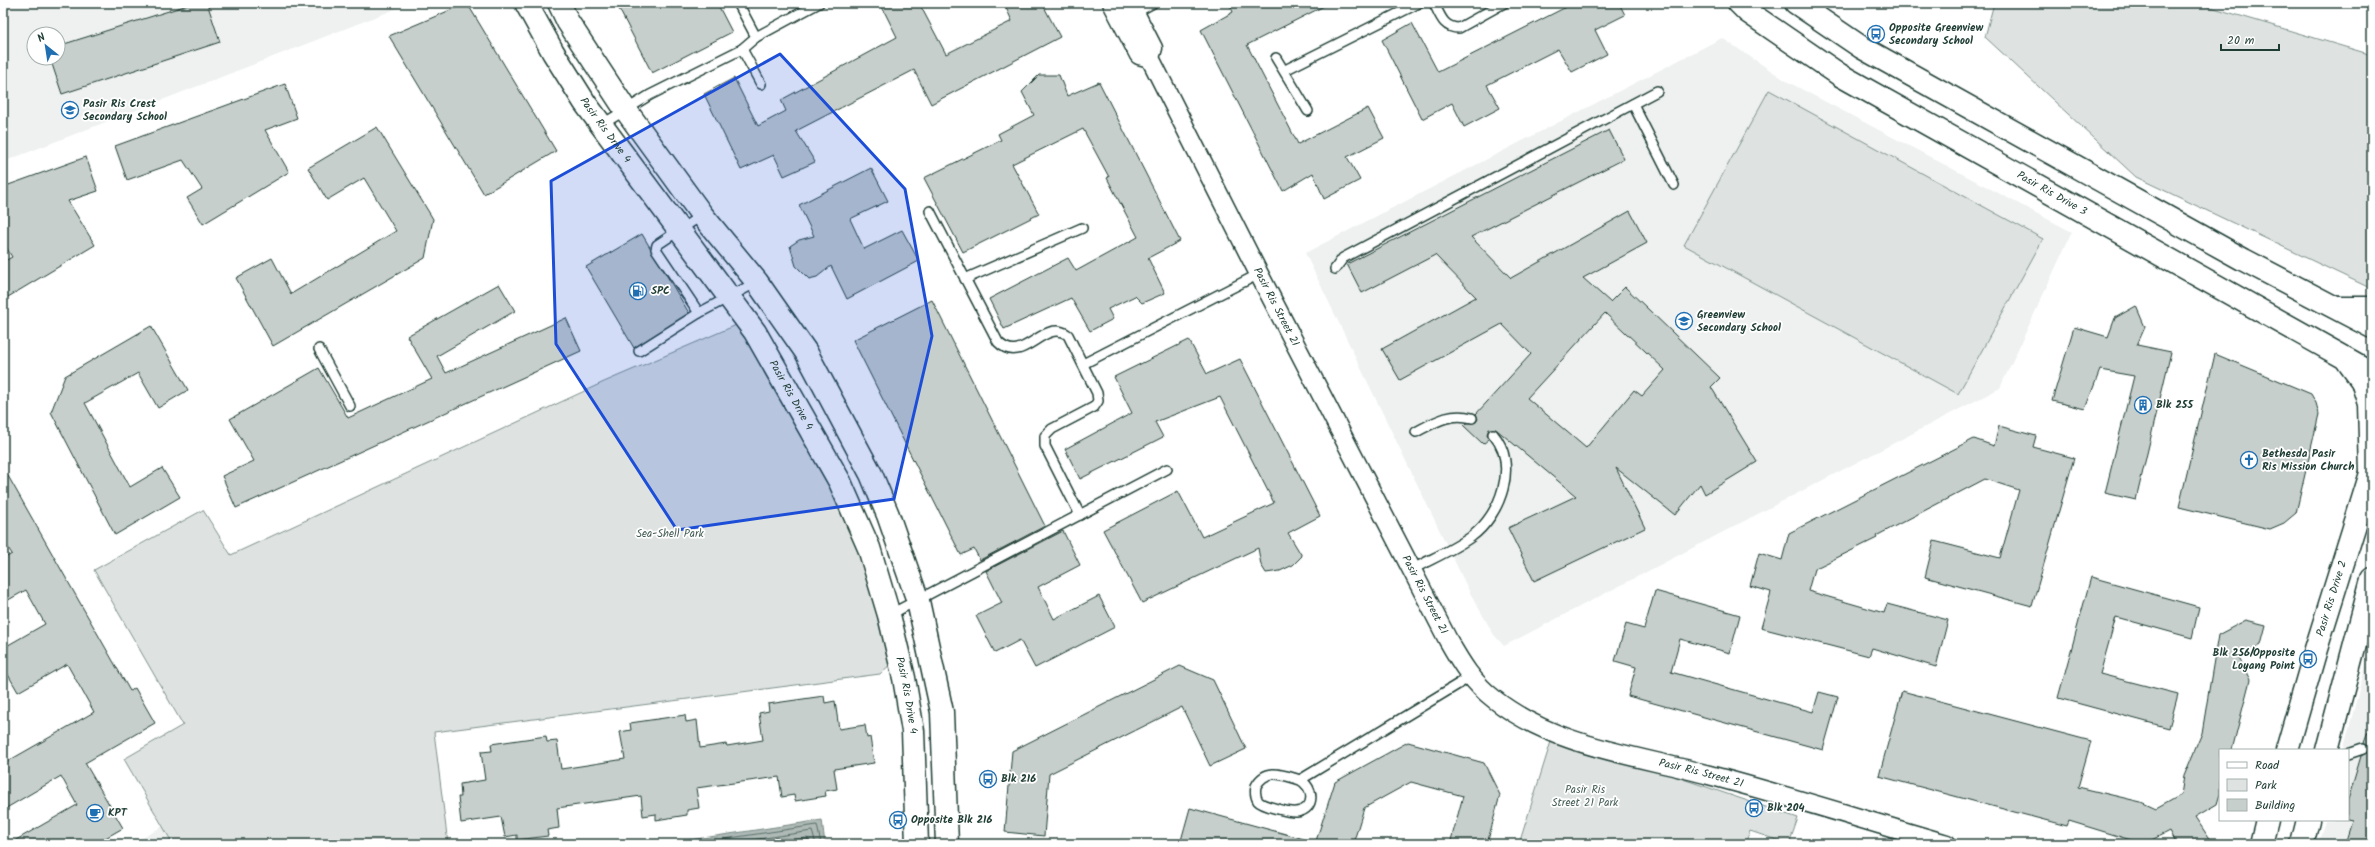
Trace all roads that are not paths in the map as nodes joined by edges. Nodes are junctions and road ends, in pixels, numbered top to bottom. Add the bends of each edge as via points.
1 (526, 3) edge
2 (559, 3) edge
3 (738, 3) edge
4 (819, 3) edge
5 (1112, 3) edge
6 (1153, 3) edge
7 (1419, 3) edge
8 (1434, 3) edge
9 (1504, 3) edge
10 (1739, 3) edge
11 (1796, 3) edge
12 (1129, 12) edge
13 (756, 37) junction
14 (742, 49) junction
15 (1276, 58) dead end
16 (1285, 70) junction
17 (761, 84) dead end
18 (1657, 92) dead end
19 (1633, 104) junction
20 (625, 109) junction
21 (1308, 111) dead end
22 (601, 125) junction
23 (1674, 185) dead end
24 (930, 211) dead end
25 (702, 215) junction
26 (1082, 228) dead end
27 (679, 231) junction
28 (1335, 268) dead end
29 (1259, 274) junction
30 (965, 279) junction
31 (757, 282) junction
32 (731, 298) junction
33 (2336, 308) junction
34 (2372, 308) edge
35 (699, 313) junction
36 (2372, 328) edge
37 (319, 349) dead end
38 (639, 351) dead end
39 (2348, 361) junction
40 (1083, 364) junction
41 (2372, 373) edge
42 (350, 406) dead end
43 (1472, 418) dead end
44 (1416, 432) dead end
45 (1493, 434) dead end
46 (1167, 469) dead end
47 (2371, 472) edge
48 (1080, 515) junction
49 (1411, 570) junction
50 (2370, 592) edge
51 (918, 601) junction
52 (889, 615) junction
53 (1470, 677) junction
54 (2287, 749) edge
55 (2327, 749) edge
56 (2363, 750) dead end
57 (2349, 754) edge
58 (1300, 780) junction
59 (2267, 821) edge
60 (2308, 821) edge
61 (917, 844) edge
62 (947, 844) edge
63 (1947, 844) edge
64 (2260, 844) edge
65 (2302, 844) edge

1 - 22 street, Pasir Ris Drive 4 via 553,52
2 - 20 street via 568,22
3 - 13 lane
4 - 13 lane
5 - 12 street, Pasir Ris Street 21
6 - 12 lane
7 - 16 lane
8 - 9 lane via 1445,24 1451,28 1459,28
10 - 39 street, Pasir Ris Drive 3 via 1748,12 1840,75
11 - 33 street via 1861,47 2244,260
12 - 29 street, Pasir Ris Street 21 via 1153,48 1150,58
13 - 14 lane
14 - 17 lane
14 - 20 lane
15 - 16 lane
16 - 21 lane
18 - 19 lane
19 - 23 lane
19 - 28 lane via 1343,258
20 - 22 lane
20 - 25 street
22 - 27 street, Pasir Ris Drive 4
24 - 30 lane
25 - 27 lane
25 - 31 street
26 - 30 lane
27 - 32 street, Pasir Ris Drive 4
27 - 35 lane via 657,245 656,249
29 - 40 lane
29 - 49 street, Pasir Ris Street 21
30 - 40 lane via 998,342 1005,350 1014,351 1053,331 1062,330 1068,334
31 - 32 lane
31 - 51 street via 806,352 871,474
32 - 35 lane
32 - 52 street, Pasir Ris Drive 4 via 773,361 840,482 869,548
33 - 34 street
33 - 36 street
35 - 38 lane
37 - 42 lane
39 - 41 street, Pasir Ris Drive 3
39 - 47 street, Pasir Ris Drive 2 via 2362,381 2369,404
40 - 48 lane via 1098,400 1094,407 1052,429 1045,436 1045,446
43 - 44 lane via 1459,415 1445,418
45 - 49 lane via 1500,442 1507,472 1503,490 1493,510 1471,536
46 - 48 lane
47 - 54 street, Pasir Ris Drive 2
48 - 51 lane
49 - 53 street, Pasir Ris Street 21
50 - 55 street
51 - 52 lane
51 - 62 street via 942,712
52 - 61 street, Pasir Ris Drive 4 via 913,731
53 - 58 lane
53 - 63 street, Pasir Ris Street 21 via 1495,700 1560,736 1709,775
56 - 57 lane
58 - 58 lane via 1310,789 1311,794 1310,803 1304,809 1292,811 1262,804 1258,800 1256,786 1267,774
59 - 64 street
60 - 65 street

